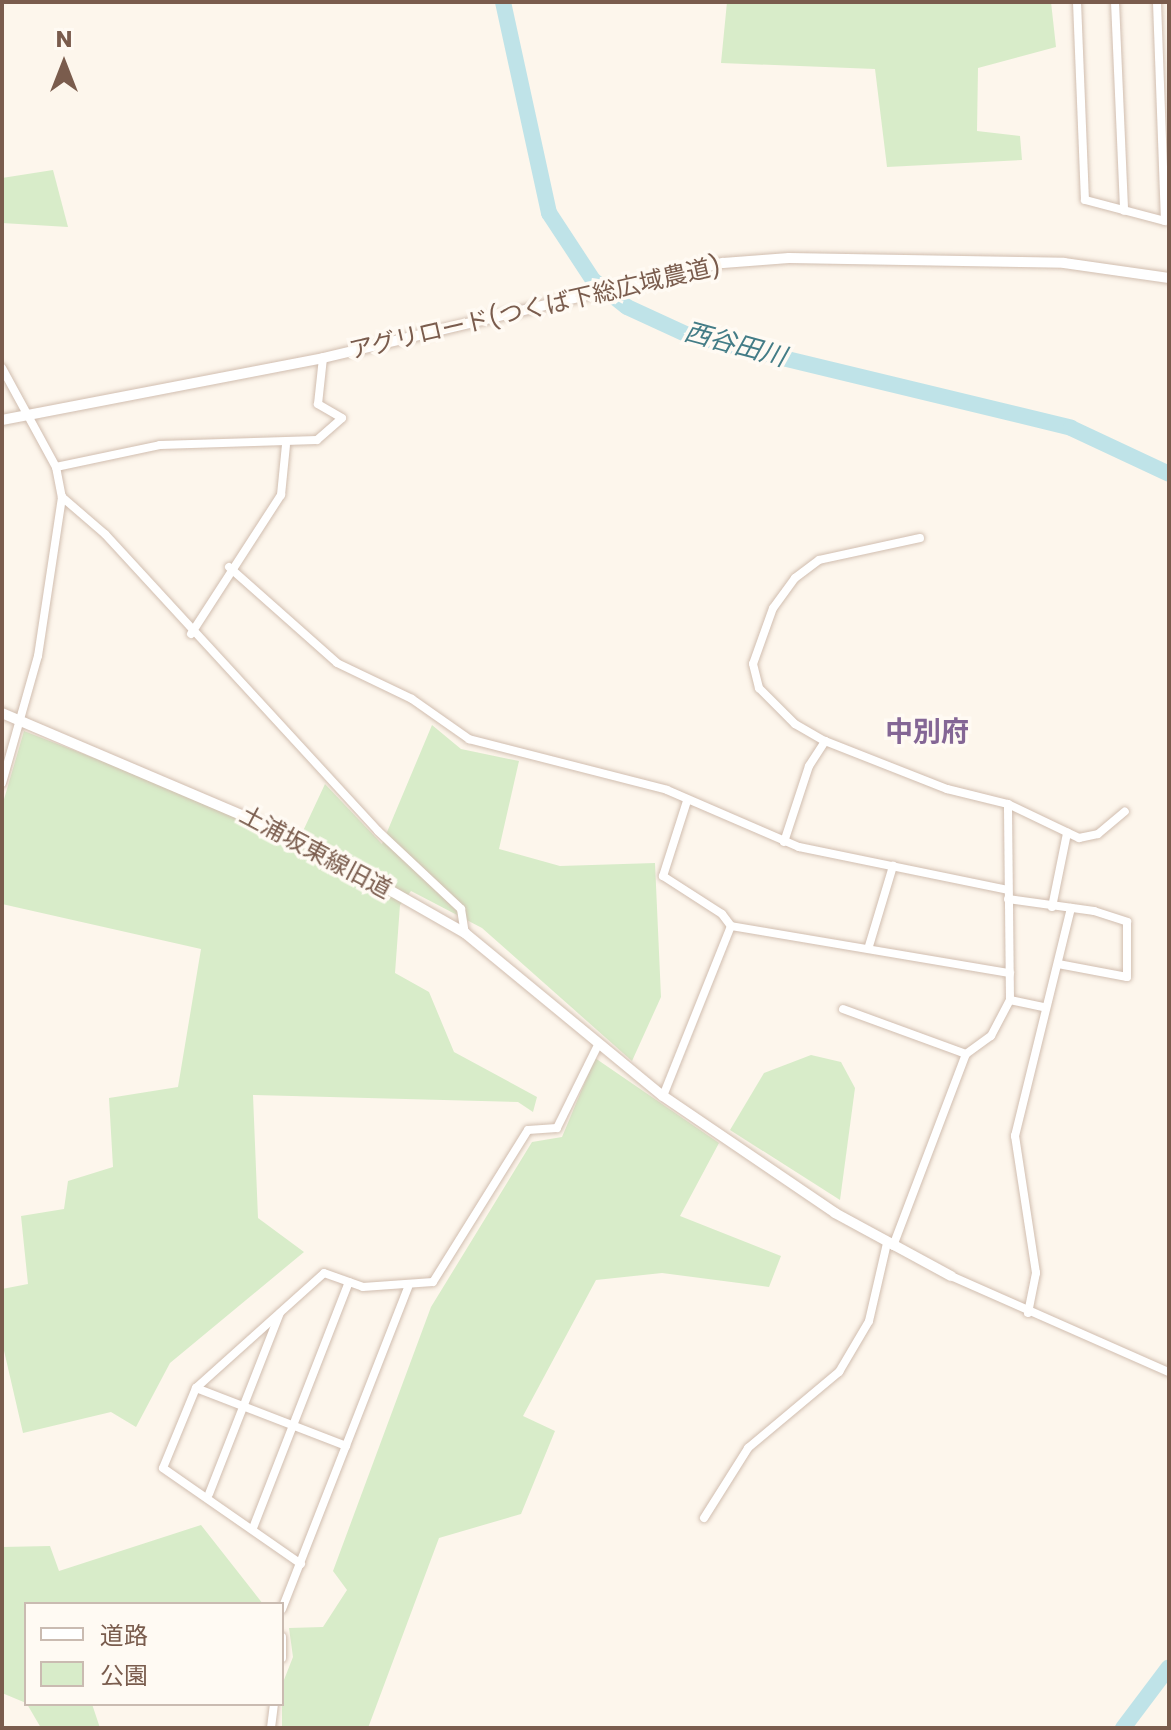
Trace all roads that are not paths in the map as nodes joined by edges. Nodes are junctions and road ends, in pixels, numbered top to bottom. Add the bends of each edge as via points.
1 (1077, 2) edge
2 (1115, 2) edge
3 (1157, 2) edge
4 (1124, 211) junction
5 (1169, 278) edge
6 (323, 358) junction
7 (2, 368) edge
8 (28, 417) junction
9 (2, 420) edge
10 (286, 445) junction
11 (56, 467) junction
12 (62, 497) junction
13 (920, 538) dead end
14 (229, 567) junction
15 (191, 634) junction
16 (2, 713) edge
17 (20, 720) junction
18 (825, 741) junction
19 (2, 783) edge
20 (687, 801) junction
21 (1008, 804) junction
22 (1125, 811) dead end
23 (1067, 833) junction
24 (784, 842) junction
25 (893, 866) junction
26 (1008, 895) junction
27 (1052, 907) junction
28 (1071, 908) junction
29 (731, 926) junction
30 (465, 933) junction
31 (869, 946) junction
32 (1058, 964) junction
33 (1010, 973) junction
34 (1010, 1000) junction
35 (1044, 1007) junction
36 (843, 1009) dead end
37 (598, 1045) junction
38 (966, 1054) junction
39 (663, 1096) junction
40 (890, 1245) junction
41 (951, 1276) joint
42 (349, 1282) junction
43 (408, 1287) junction
44 (282, 1309) junction
45 (1028, 1313) junction
46 (1169, 1372) edge
47 (196, 1388) junction
48 (245, 1407) junction
49 (293, 1426) junction
50 (346, 1446) junction
51 (209, 1494) junction
52 (704, 1518) dead end
53 (253, 1528) junction
54 (301, 1564) junction
55 (284, 1604) edge
56 (274, 1706) edge
57 (271, 1728) edge

1 - 4 street via 1085,200
2 - 4 street
3 - 4 street via 1165,221
5 - 6 street, アグリロード(つくば下総広域農道) via 1064,263 789,258 723,263
6 - 8 street, アグリロード(つくば下総広域農道)
6 - 10 street via 318,404 342,418 317,440
7 - 8 street
8 - 9 street, アグリロード(つくば下総広域農道)
8 - 11 street
10 - 11 street via 160,445
10 - 14 street via 281,495
11 - 12 street
12 - 15 street via 147,579
12 - 17 street via 38,656
13 - 18 street via 819,560 795,578 773,608 753,664 754,681 795,724
14 - 15 street
14 - 20 street via 337,663 412,699 469,739 667,790
15 - 30 street via 461,909
16 - 17 street, 土浦坂東線旧道
17 - 19 street
17 - 30 street, 土浦坂東線旧道 via 307,843
18 - 21 street via 947,789
18 - 24 street via 809,766
20 - 24 street via 729,813
20 - 29 street via 663,876 722,914
21 - 23 street
21 - 26 street
22 - 23 street via 1090,838
23 - 27 street
24 - 25 street
25 - 26 street
25 - 31 street
26 - 27 street
26 - 33 street
27 - 28 street
28 - 32 street
28 - 32 street via 1127,922 1129,972 1113,976
29 - 31 street
29 - 39 street
30 - 37 street, 土浦坂東線旧道
31 - 33 street
32 - 35 street
33 - 34 street
34 - 35 street
34 - 38 street via 991,1036
35 - 45 street via 1015,1136 1036,1273
36 - 38 street
37 - 39 street, 土浦坂東線旧道
37 - 43 street via 557,1128 528,1130 438,1277
38 - 40 street
39 - 40 street, 土浦坂東線旧道
40 - 41 street, 土浦坂東線旧道
40 - 52 street via 869,1321 839,1372 748,1448
41 - 45 street
42 - 43 street
42 - 44 street via 324,1273
42 - 49 street
43 - 50 street
44 - 47 street
44 - 48 street
45 - 46 street
47 - 48 street
47 - 51 street via 163,1468
48 - 49 street
48 - 51 street
49 - 50 street
49 - 53 street
50 - 54 street
51 - 53 street
53 - 54 street
54 - 55 street
56 - 57 street

